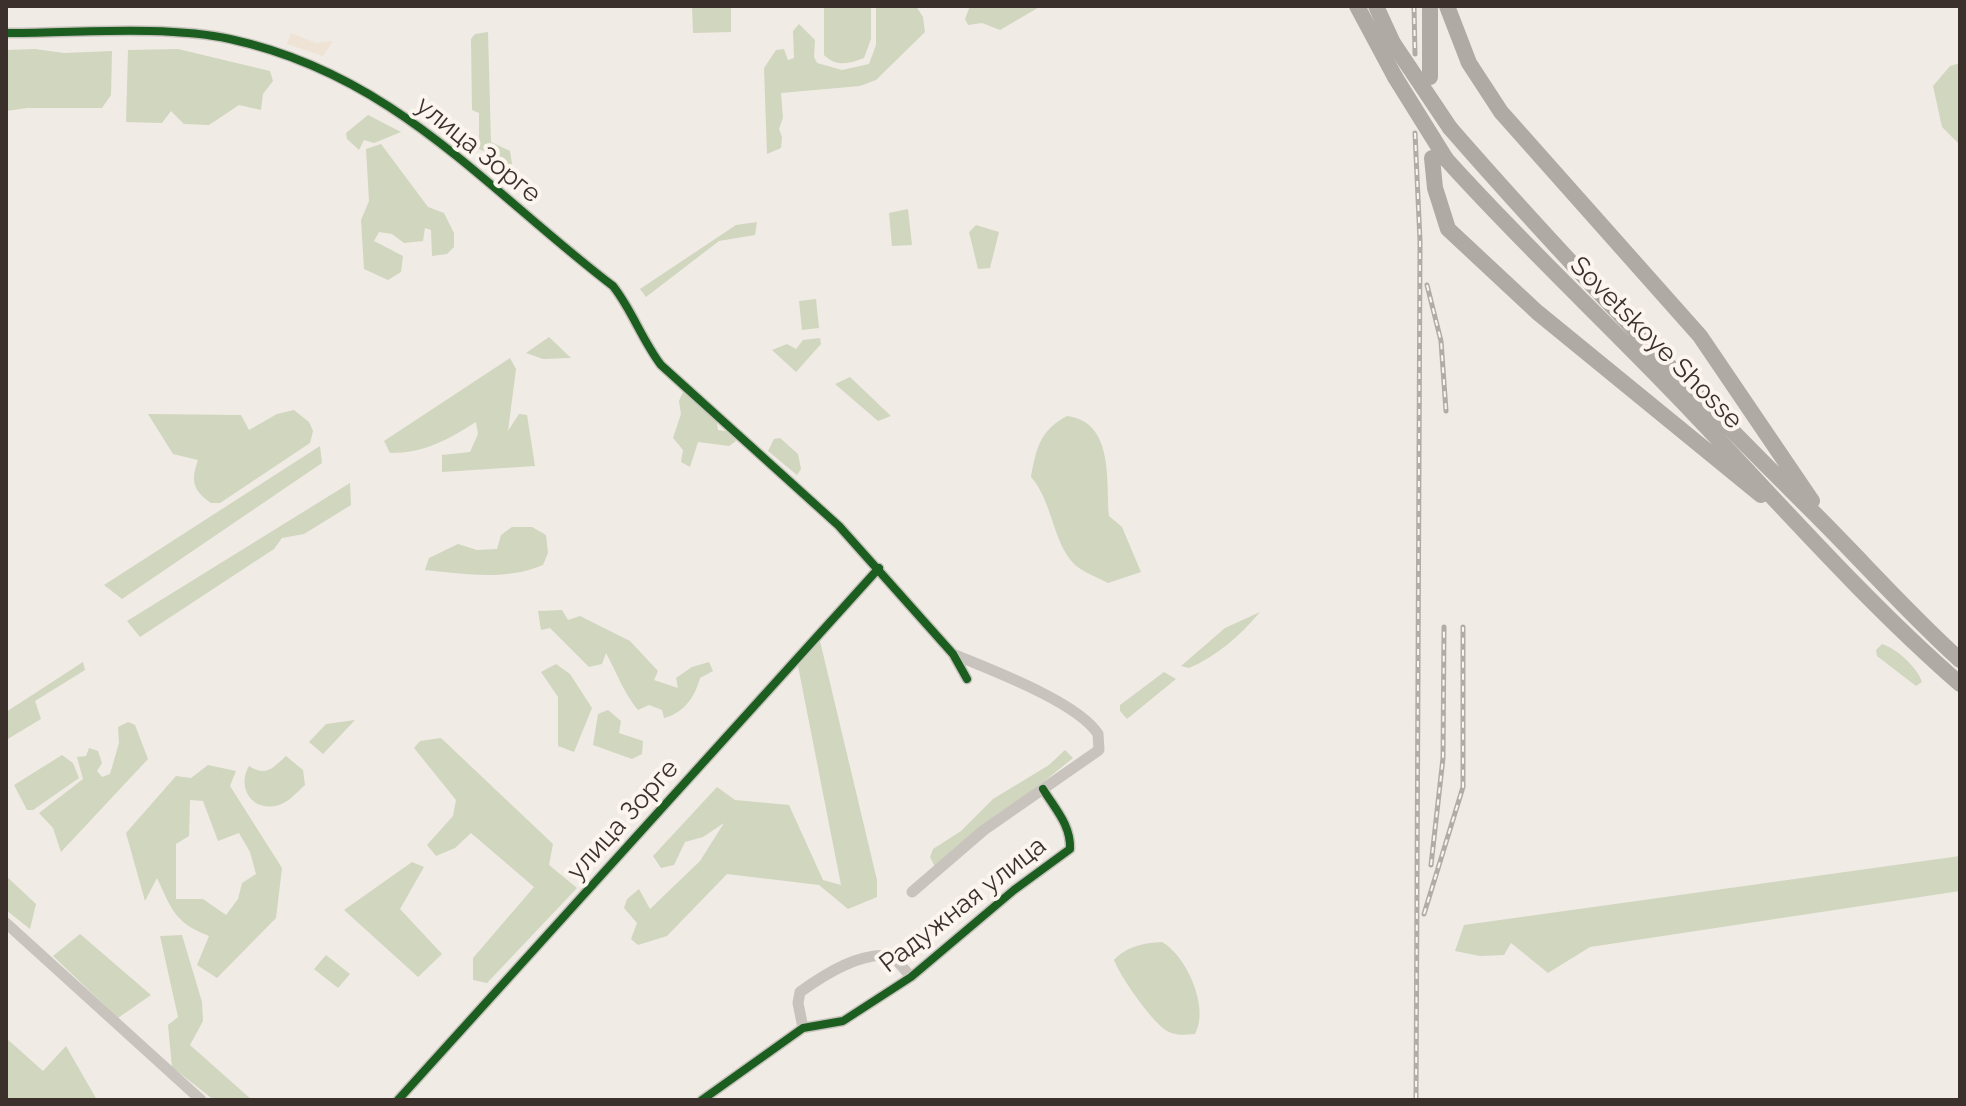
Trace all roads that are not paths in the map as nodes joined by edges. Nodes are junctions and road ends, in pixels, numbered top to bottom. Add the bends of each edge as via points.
1 (1357, 6) edge
2 (1376, 6) edge
3 (1430, 6) edge
4 (1447, 6) edge
5 (6, 33) edge
6 (1430, 77) dead end
7 (1439, 159) junction
8 (1785, 512) junction
9 (1830, 529) junction
10 (879, 568) junction
11 (1899, 604) junction
12 (1886, 617) junction
13 (953, 654) junction
14 (1960, 660) edge
15 (967, 679) dead end
16 (1960, 684) edge
17 (1043, 789) junction
18 (912, 892) dead end
19 (6, 923) edge
20 (911, 977) junction
21 (803, 1028) junction
22 (201, 1100) edge
23 (398, 1100) edge
24 (702, 1100) edge

1 - 7 highway, Sovetskoye Shosse, bridge
2 - 9 highway, Sovetskoye Shosse, bridge via 1393,43 1450,128 1522,211
3 - 6 highway
4 - 9 highway via 1469,63 1501,112 1700,336
5 - 10 street, улица Зорге via 228,38 288,56 367,92 420,125 613,286 661,365 793,482
7 - 8 highway, Sovetskoye Shosse
7 - 8 highway via 1435,188 1448,229 1537,312 1736,478
8 - 12 highway, Sovetskoye Shosse
9 - 11 highway
10 - 13 street, улица Зорге
10 - 23 street, улица Зорге
11 - 12 highway
11 - 14 highway
12 - 16 highway, Sovetskoye Shosse
13 - 15 street
13 - 17 street via 1064,706 1094,726 1099,750
17 - 18 street via 984,830
17 - 20 street, Радужная улица via 1066,823 1070,849
19 - 22 street
20 - 21 street, Радужная улица via 843,1021
20 - 21 street via 893,956 878,954 835,971 800,992
21 - 24 street, Радужная улица

